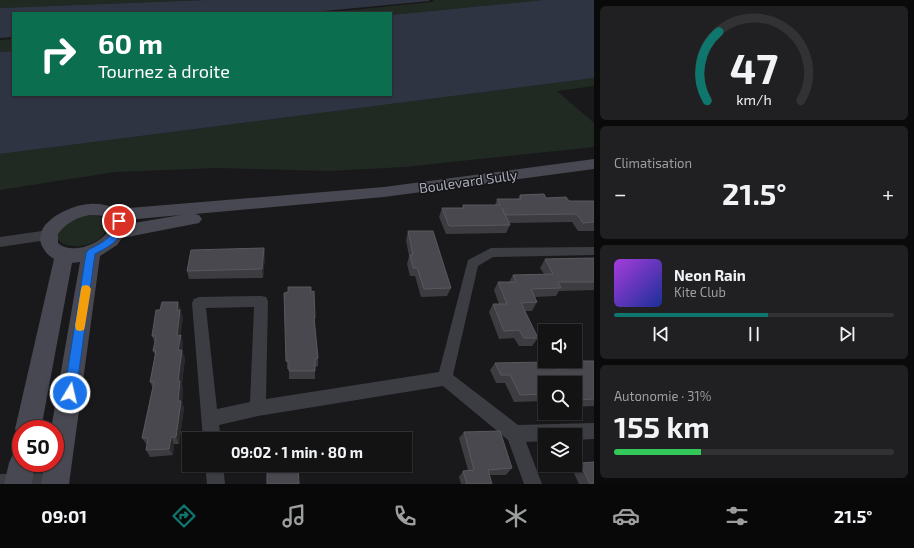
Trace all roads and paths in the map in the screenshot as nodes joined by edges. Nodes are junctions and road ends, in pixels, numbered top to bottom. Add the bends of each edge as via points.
1 (594, 164) edge
2 (342, 196) junction
3 (115, 215) junction
4 (117, 233) junction
5 (49, 235) junction
6 (0, 242) edge
7 (594, 251) edge
8 (91, 253) junction
9 (64, 254) junction
10 (445, 378) junction
11 (258, 408) junction
12 (210, 419) junction
13 (30, 420) edge
14 (594, 431) edge
15 (211, 432) edge
16 (516, 434) junction
17 (215, 472) edge
18 (14, 478) edge
19 (56, 483) edge
20 (216, 484) edge
21 (533, 484) edge

1 - 2 main road, Boulevard Sully
2 - 3 main road, Boulevard Sully
2 - 4 main road, Boulevard Sully
3 - 4 main road via 119,221
3 - 5 main road via 100,209 79,211 60,221
4 - 8 main road via 110,242
5 - 6 street
5 - 9 main road via 52,249
7 - 10 street via 491,253 472,263
8 - 9 main road
8 - 19 main road
9 - 13 main road
10 - 11 street
10 - 16 street
11 - 12 street
11 - 12 street via 261,301 199,304
12 - 15 street
14 - 16 street
16 - 21 street
17 - 20 street
18 - 19 street

